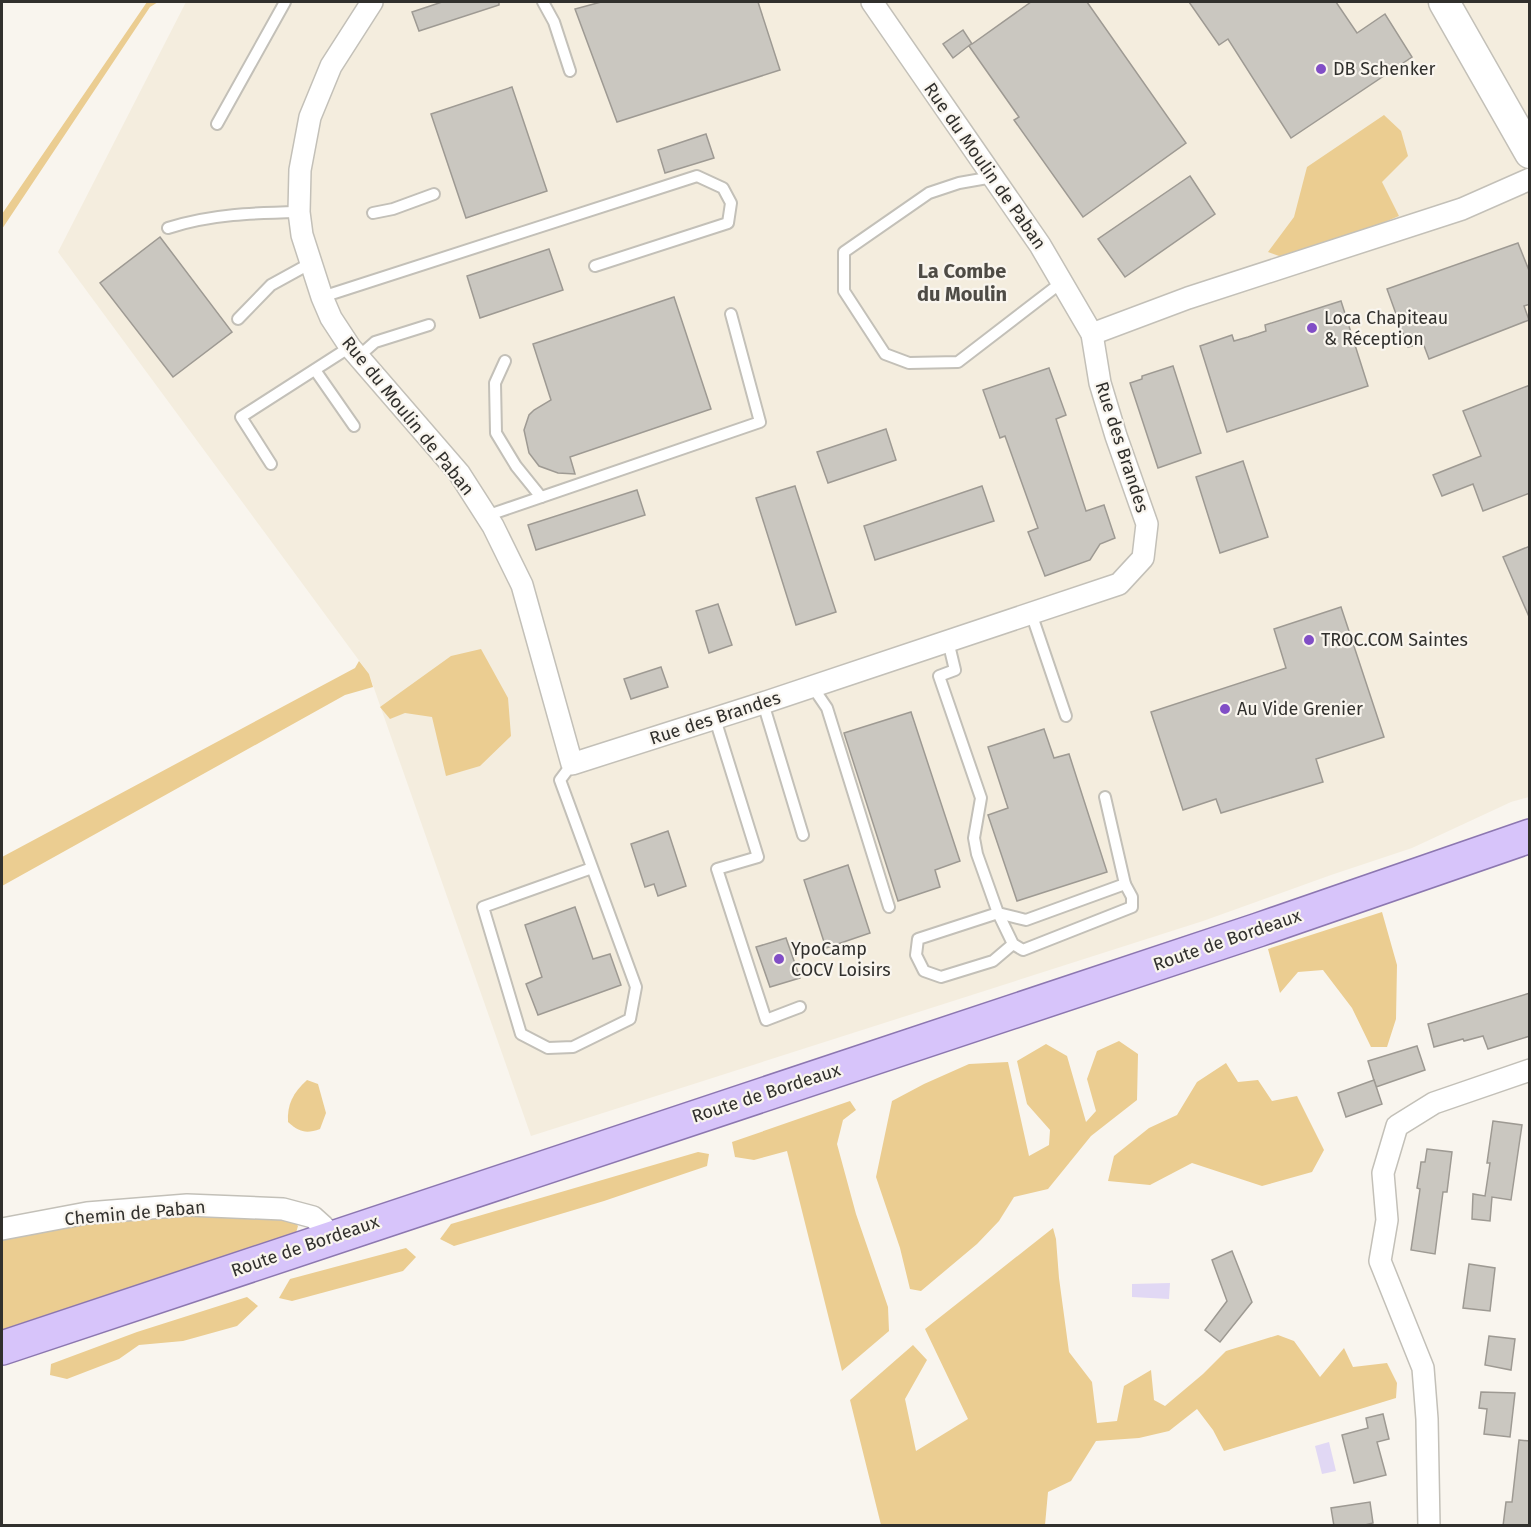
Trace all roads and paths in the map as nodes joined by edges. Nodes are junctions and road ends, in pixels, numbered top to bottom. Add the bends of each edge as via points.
1 (285, 2) edge
2 (372, 2) edge
3 (543, 2) edge
4 (872, 2) edge
5 (1444, 2) edge
6 (570, 71) dead end
7 (217, 124) dead end
8 (1530, 153) edge
9 (993, 177) junction
10 (1530, 179) edge
11 (434, 194) dead end
12 (299, 212) junction
13 (373, 213) dead end
14 (168, 228) dead end
15 (311, 263) junction
16 (595, 266) dead end
17 (1062, 282) junction
18 (322, 297) junction
19 (731, 314) dead end
20 (238, 319) dead end
21 (429, 325) dead end
22 (1092, 334) junction
23 (354, 352) junction
24 (505, 361) dead end
25 (315, 370) junction
26 (354, 426) dead end
27 (271, 464) dead end
28 (541, 497) junction
29 (486, 516) junction
30 (1031, 613) junction
31 (948, 641) junction
32 (812, 686) junction
33 (763, 703) junction
34 (1066, 717) dead end
35 (714, 719) junction
36 (572, 764) junction
37 (1105, 797) dead end
38 (803, 835) dead end
39 (1530, 836) edge
40 (592, 868) junction
41 (1125, 884) junction
42 (889, 907) dead end
43 (998, 913) junction
44 (1013, 944) junction
45 (800, 1007) dead end
46 (1530, 1070) edge
47 (2, 1230) edge
48 (331, 1237) junction
49 (2, 1348) edge
50 (1429, 1526) edge

1 - 7 lane
2 - 12 street, Rue du Moulin de Paban via 331,66 310,117 300,170
3 - 6 lane
4 - 9 street, Rue du Moulin de Paban
5 - 8 main road
9 - 17 street, Rue du Moulin de Paban
9 - 17 lane via 929,193 844,252 844,291 885,354 909,363 958,362
10 - 22 street via 1462,209 1188,298
11 - 13 lane
12 - 14 lane via 226,215
12 - 15 street, Rue du Moulin de Paban
15 - 18 street, Rue du Moulin de Paban
15 - 20 lane via 271,285
16 - 18 lane via 728,223 731,203 723,188 697,176
17 - 22 street, Rue du Moulin de Paban
18 - 23 street, Rue du Moulin de Paban
19 - 28 lane via 760,422
21 - 23 lane
22 - 30 street, Rue des Brandes via 1100,383 1147,524 1143,558 1119,584
23 - 25 lane
23 - 29 street, Rue du Moulin de Paban via 459,473
24 - 28 lane via 495,383 496,433
25 - 26 lane
25 - 27 lane via 241,417
28 - 29 lane
29 - 36 street, Rue du Moulin de Paban via 522,585
30 - 31 street, Rue des Brandes
30 - 34 lane
31 - 32 street, Rue des Brandes
31 - 43 lane via 955,670 939,676 981,798 974,838
32 - 33 street, Rue des Brandes
32 - 42 lane via 827,708
33 - 35 street, Rue des Brandes
33 - 38 lane
35 - 36 street, Rue des Brandes
35 - 45 lane via 758,857 717,870 766,1020
36 - 40 lane via 560,780
37 - 41 lane
39 - 48 main road, Route de Bordeaux
40 - 40 lane via 636,987 630,1018 573,1047 548,1048 521,1034 483,907
41 - 43 lane via 1026,920
41 - 44 lane via 1132,906 1023,950
43 - 44 lane
43 - 44 lane via 918,939 915,955 924,971 941,977 993,961
46 - 50 street via 1434,1103 1396,1126 1383,1173 1387,1220 1380,1261 1423,1368
47 - 48 street, Chemin de Paban via 87,1213 187,1205 283,1209 313,1217
48 - 49 main road, Route de Bordeaux

